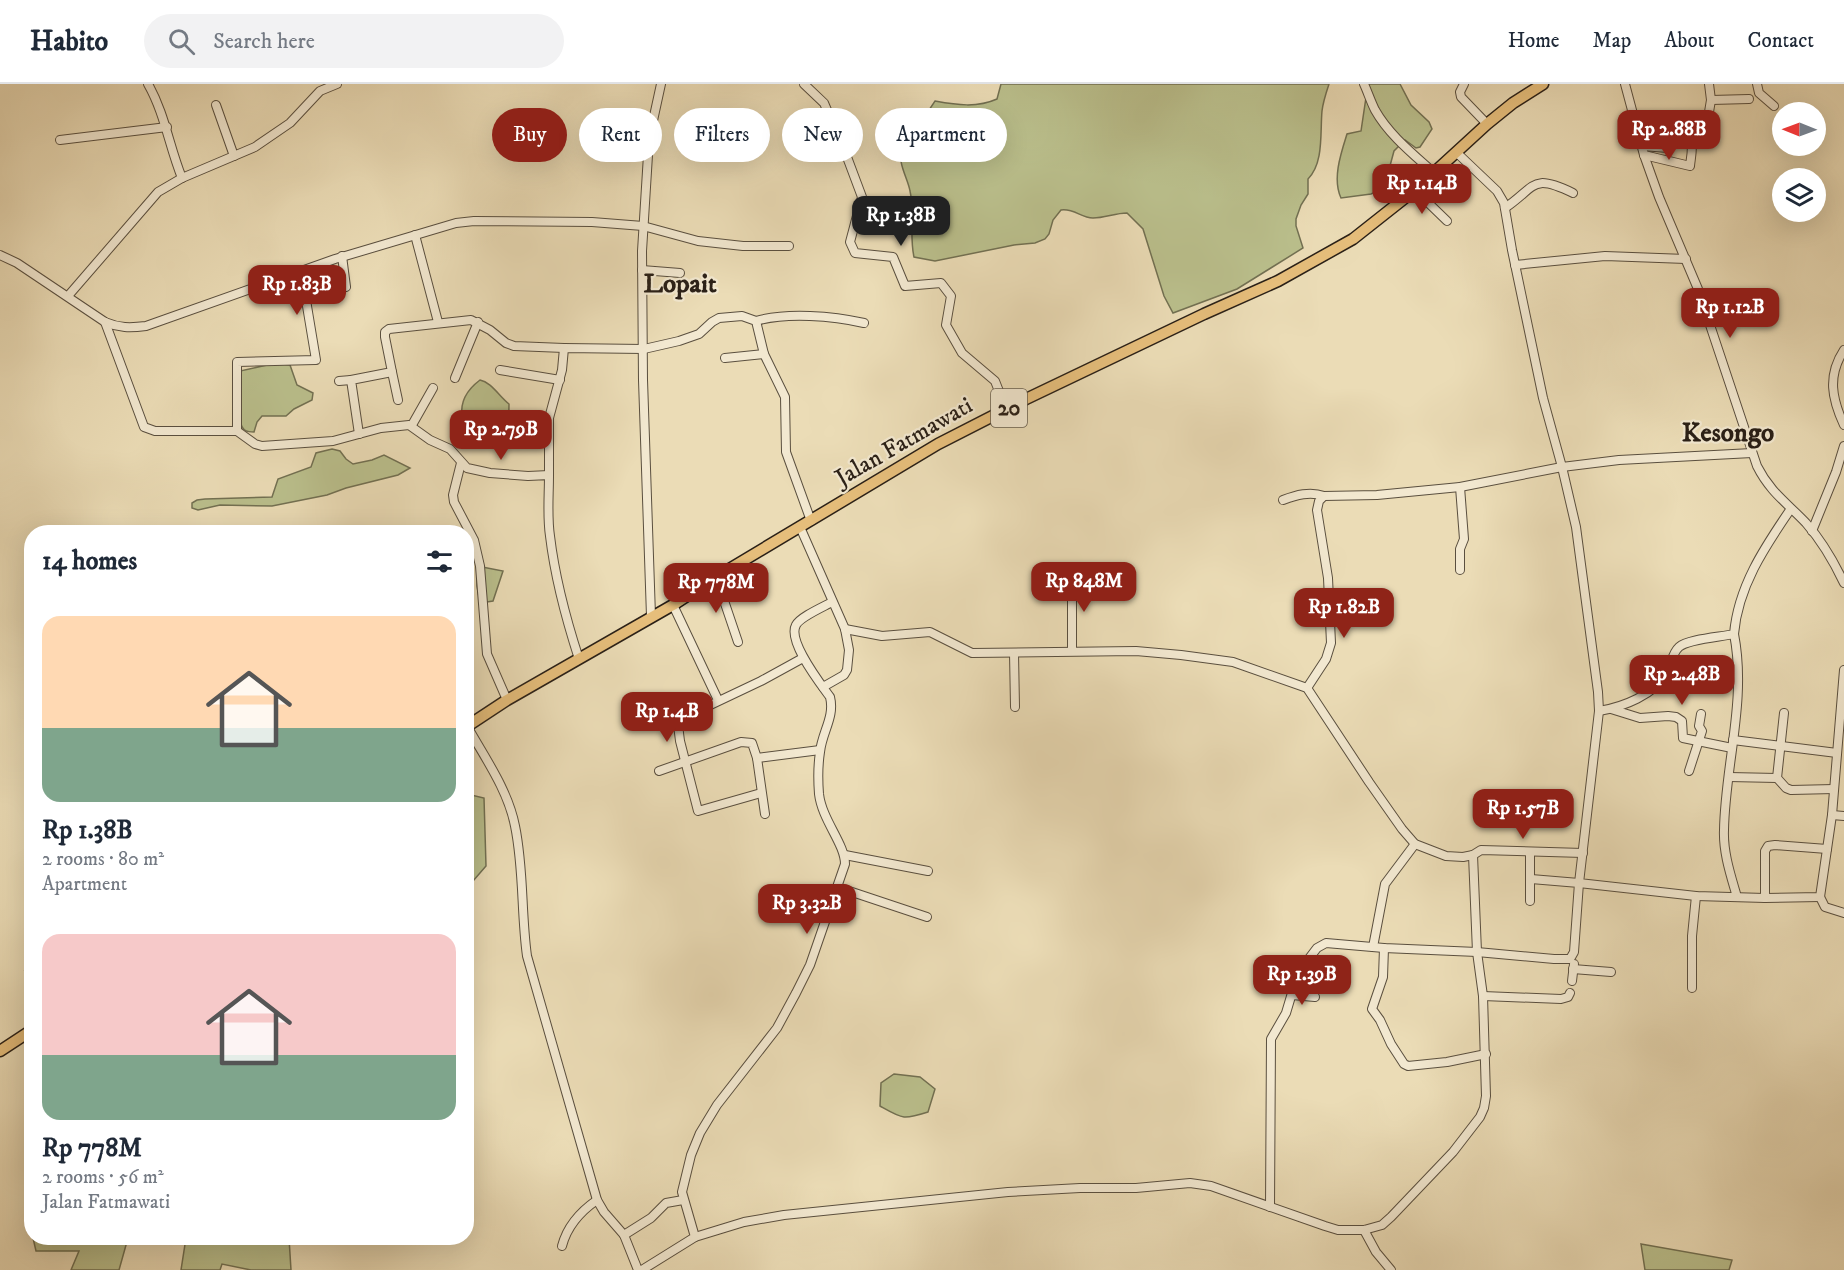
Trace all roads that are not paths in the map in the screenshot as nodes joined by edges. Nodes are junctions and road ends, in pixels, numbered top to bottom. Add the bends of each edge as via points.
1 (148, 84) edge
2 (337, 84) edge
3 (661, 84) edge
4 (804, 84) edge
5 (1364, 84) edge
6 (1464, 84) edge
7 (1543, 84) edge
8 (1625, 84) edge
9 (1709, 84) edge
10 (1757, 84) edge
11 (1749, 99) dead end
12 (1711, 100) junction
13 (1772, 104) edge
14 (216, 105) dead end
15 (1668, 119) dead end
16 (1685, 119) junction
17 (1487, 124) junction
18 (167, 127) junction
19 (1668, 138) dead end
20 (60, 140) dead end
21 (1642, 146) junction
22 (1456, 152) junction
23 (1644, 155) junction
24 (234, 156) junction
25 (1434, 173) junction
26 (182, 178) junction
27 (1415, 190) junction
28 (1573, 193) dead end
29 (1505, 208) junction
30 (1447, 221) dead end
31 (643, 226) junction
32 (415, 235) junction
33 (789, 246) dead end
34 (0, 255) edge
35 (342, 256) junction
36 (1686, 259) junction
37 (1515, 265) junction
38 (301, 270) junction
39 (642, 270) junction
40 (680, 273) dead end
41 (346, 287) dead end
42 (69, 296) junction
43 (756, 321) junction
44 (105, 322) junction
45 (438, 322) junction
46 (478, 322) junction
47 (864, 323) dead end
48 (564, 348) junction
49 (644, 349) junction
50 (1844, 350) edge
51 (764, 354) junction
52 (725, 358) dead end
53 (500, 370) dead end
54 (392, 372) junction
55 (455, 378) dead end
56 (351, 380) junction
57 (560, 380) junction
58 (339, 381) dead end
59 (433, 388) dead end
60 (398, 400) dead end
61 (1006, 409) junction
62 (503, 415) dead end
63 (549, 418) junction
64 (412, 425) junction
65 (1844, 425) edge
66 (237, 431) junction
67 (359, 434) junction
68 (1844, 446) edge
69 (1752, 453) junction
70 (1842, 458) edge
71 (461, 463) junction
72 (1562, 467) junction
73 (549, 475) junction
74 (1460, 487) junction
75 (1324, 496) junction
76 (1283, 500) dead end
77 (1790, 510) junction
78 (811, 521) junction
79 (466, 525) edge
80 (800, 527) junction
81 (1812, 531) junction
82 (474, 540) edge
83 (1460, 570) dead end
84 (1072, 575) dead end
85 (716, 577) junction
86 (1844, 583) edge
87 (832, 602) junction
88 (673, 605) junction
89 (651, 616) junction
90 (845, 630) junction
91 (1734, 634) junction
92 (738, 642) dead end
93 (1072, 650) junction
94 (1014, 653) junction
95 (803, 658) junction
96 (579, 659) junction
97 (1844, 670) edge
98 (1843, 686) edge
99 (823, 687) junction
100 (1307, 688) junction
101 (507, 700) junction
102 (718, 700) junction
103 (1015, 707) dead end
104 (1611, 709) junction
105 (1599, 711) junction
106 (1784, 713) dead end
107 (1701, 714) dead end
108 (474, 722) edge
109 (474, 739) edge
110 (1699, 741) junction
111 (1733, 744) junction
112 (1780, 746) junction
113 (820, 750) junction
114 (1837, 753) junction
115 (757, 758) junction
116 (686, 763) junction
117 (659, 771) dead end
118 (1689, 771) dead end
119 (1729, 777) junction
120 (1777, 778) junction
121 (1834, 789) junction
122 (761, 793) junction
123 (765, 814) dead end
124 (1832, 815) junction
125 (1844, 816) edge
126 (1415, 844) junction
127 (1827, 849) junction
128 (1530, 853) junction
129 (1583, 853) junction
130 (845, 855) junction
131 (1473, 855) junction
132 (928, 871) dead end
133 (1531, 879) junction
134 (1580, 883) junction
135 (837, 887) junction
136 (1696, 896) junction
137 (1737, 897) junction
138 (1820, 897) junction
139 (1765, 898) junction
140 (1530, 901) dead end
141 (1844, 913) edge
142 (927, 917) dead end
143 (1373, 947) junction
144 (1384, 948) junction
145 (1477, 952) junction
146 (1573, 956) junction
147 (1573, 969) junction
148 (1611, 972) dead end
149 (1572, 981) dead end
150 (1692, 988) dead end
151 (1570, 993) dead end
152 (1292, 995) junction
153 (1483, 996) junction
154 (1315, 997) dead end
155 (24, 1035) edge
156 (0, 1051) edge
157 (1486, 1054) junction
158 (597, 1200) junction
159 (683, 1200) junction
160 (1270, 1207) junction
161 (1364, 1230) junction
162 (624, 1235) junction
163 (694, 1237) junction
164 (562, 1246) dead end
165 (640, 1270) edge
166 (1391, 1270) edge

1 - 18 street
2 - 24 street via 320,91 290,123
3 - 31 street via 649,140
4 - 61 street via 824,103 861,197 849,242 855,253 893,256 905,286 942,283 951,296 946,325 962,353 995,381
5 - 25 street via 1383,121
6 - 17 street via 1461,97
7 - 17 highway, Jalan Fatmawati / 20
8 - 21 street
9 - 12 street
10 - 13 street via 1759,93
11 - 12 street
12 - 16 street via 1708,118
14 - 24 street
15 - 16 street
16 - 23 street via 1684,133 1692,143 1690,166
17 - 22 highway, Jalan Fatmawati / 20
18 - 20 street
18 - 26 street
19 - 21 street via 1668,148
21 - 23 street
22 - 25 highway, Jalan Fatmawati / 20
22 - 29 street via 1497,191
23 - 36 street
24 - 26 street
25 - 27 highway, Jalan Fatmawati / 20
26 - 42 street via 158,192
27 - 30 street
27 - 61 highway, Jalan Fatmawati / 20 via 1353,239 1278,281
28 - 29 street via 1547,182 1535,184
29 - 37 street
31 - 32 street via 491,220 456,223
31 - 33 street via 698,241
31 - 39 street
32 - 35 street
32 - 45 street
34 - 42 street
35 - 38 street
35 - 41 street
36 - 37 street via 1605,256
36 - 69 street
37 - 72 street
38 - 44 street via 146,326 118,328
38 - 66 street via 316,360 237,362
39 - 40 street
39 - 49 street
42 - 44 street
43 - 47 street via 777,316 842,318
43 - 49 street via 742,316 719,318 699,334
43 - 51 street
44 - 66 street via 144,427 154,431
45 - 46 street
45 - 54 street via 387,330
46 - 48 street via 514,346
46 - 55 street
48 - 49 street
48 - 57 street
49 - 89 street
50 - 65 street via 1834,373 1832,391
51 - 52 street
51 - 78 street via 785,397 786,452
53 - 57 street
54 - 56 street
54 - 60 street
56 - 58 street
56 - 67 street
57 - 63 street
59 - 64 street
61 - 78 highway, Jalan Fatmawati / 20 via 938,444
62 - 63 street
63 - 73 street
64 - 67 street
64 - 71 street via 430,440 450,448
66 - 67 street via 262,446 333,441
68 - 70 street
69 - 72 street
69 - 77 street via 1764,479
70 - 81 street
71 - 73 street via 490,473
71 - 79 street via 453,495
72 - 74 street
72 - 105 street via 1576,527
73 - 96 street via 550,537 566,618
74 - 75 street
74 - 83 street via 1464,538
75 - 76 street via 1297,494
75 - 100 street via 1317,510 1328,578 1331,643 1326,659
77 - 81 street
77 - 91 street via 1744,590
78 - 80 highway, Jalan Fatmawati / 20
80 - 85 highway, Jalan Fatmawati / 20
80 - 87 street
81 - 86 street
82 - 101 street via 480,566 487,654
84 - 93 street
85 - 88 highway, Jalan Fatmawati / 20
85 - 92 street
87 - 90 street
87 - 95 street via 797,622 794,633
88 - 89 highway, Jalan Fatmawati / 20
88 - 102 street
89 - 96 highway, Jalan Fatmawati / 20
90 - 94 street via 882,636 930,632 972,653
90 - 99 street via 847,670
91 - 104 street via 1685,643 1678,648 1658,685 1647,694
91 - 111 street via 1738,672
93 - 94 street
93 - 100 street via 1136,651 1233,662
94 - 103 street
95 - 99 street
95 - 102 street
96 - 101 highway, Jalan Fatmawati / 20
97 - 98 street
98 - 114 street
99 - 113 street via 830,697 831,711
100 - 126 street
101 - 108 highway, Jalan Fatmawati / 20
102 - 116 street via 683,718 678,725
104 - 105 street
104 - 110 street via 1640,718 1679,718 1682,737
105 - 129 street
106 - 112 street
107 - 110 street
109 - 158 street via 502,787 515,824 527,956
110 - 111 street
110 - 118 street
111 - 112 street
111 - 119 street
112 - 114 street
112 - 120 street
113 - 115 street
113 - 130 street via 822,808
114 - 121 street
115 - 116 street via 752,743 745,742
115 - 122 street
116 - 117 street
116 - 122 street via 698,811
119 - 120 street
119 - 137 street via 1724,832 1728,868
120 - 121 street via 1791,790
121 - 124 street
122 - 123 street
124 - 125 street
124 - 127 street
126 - 131 street via 1446,856
126 - 143 street via 1386,880
127 - 138 street
127 - 139 street via 1775,845 1766,848
128 - 129 street
128 - 131 street via 1481,850
128 - 133 street
129 - 134 street
130 - 132 street
130 - 135 street
131 - 145 street
133 - 134 street
133 - 140 street
134 - 136 street
134 - 146 street
135 - 142 street
135 - 159 street via 810,965 777,1028 700,1133 684,1177
136 - 137 street
136 - 150 street
137 - 139 street
138 - 139 street
138 - 141 street via 1826,907
143 - 144 street
143 - 152 street via 1322,944 1298,973
144 - 145 street
144 - 157 street via 1383,976 1372,1009 1404,1064 1455,1061
145 - 146 street via 1567,960
145 - 153 street
146 - 147 street
147 - 148 street
147 - 149 street
151 - 153 street via 1561,999
152 - 154 street
152 - 160 street via 1271,1039
153 - 157 street
155 - 156 highway
157 - 161 street via 1486,1096 1480,1117 1453,1152 1391,1217 1382,1225
158 - 162 street
158 - 164 street via 568,1229
159 - 162 street via 666,1203
159 - 163 street
160 - 161 street via 1338,1230
160 - 163 street via 1201,1184 1080,1188 784,1215 744,1221
161 - 166 street
162 - 165 street
163 - 165 street

